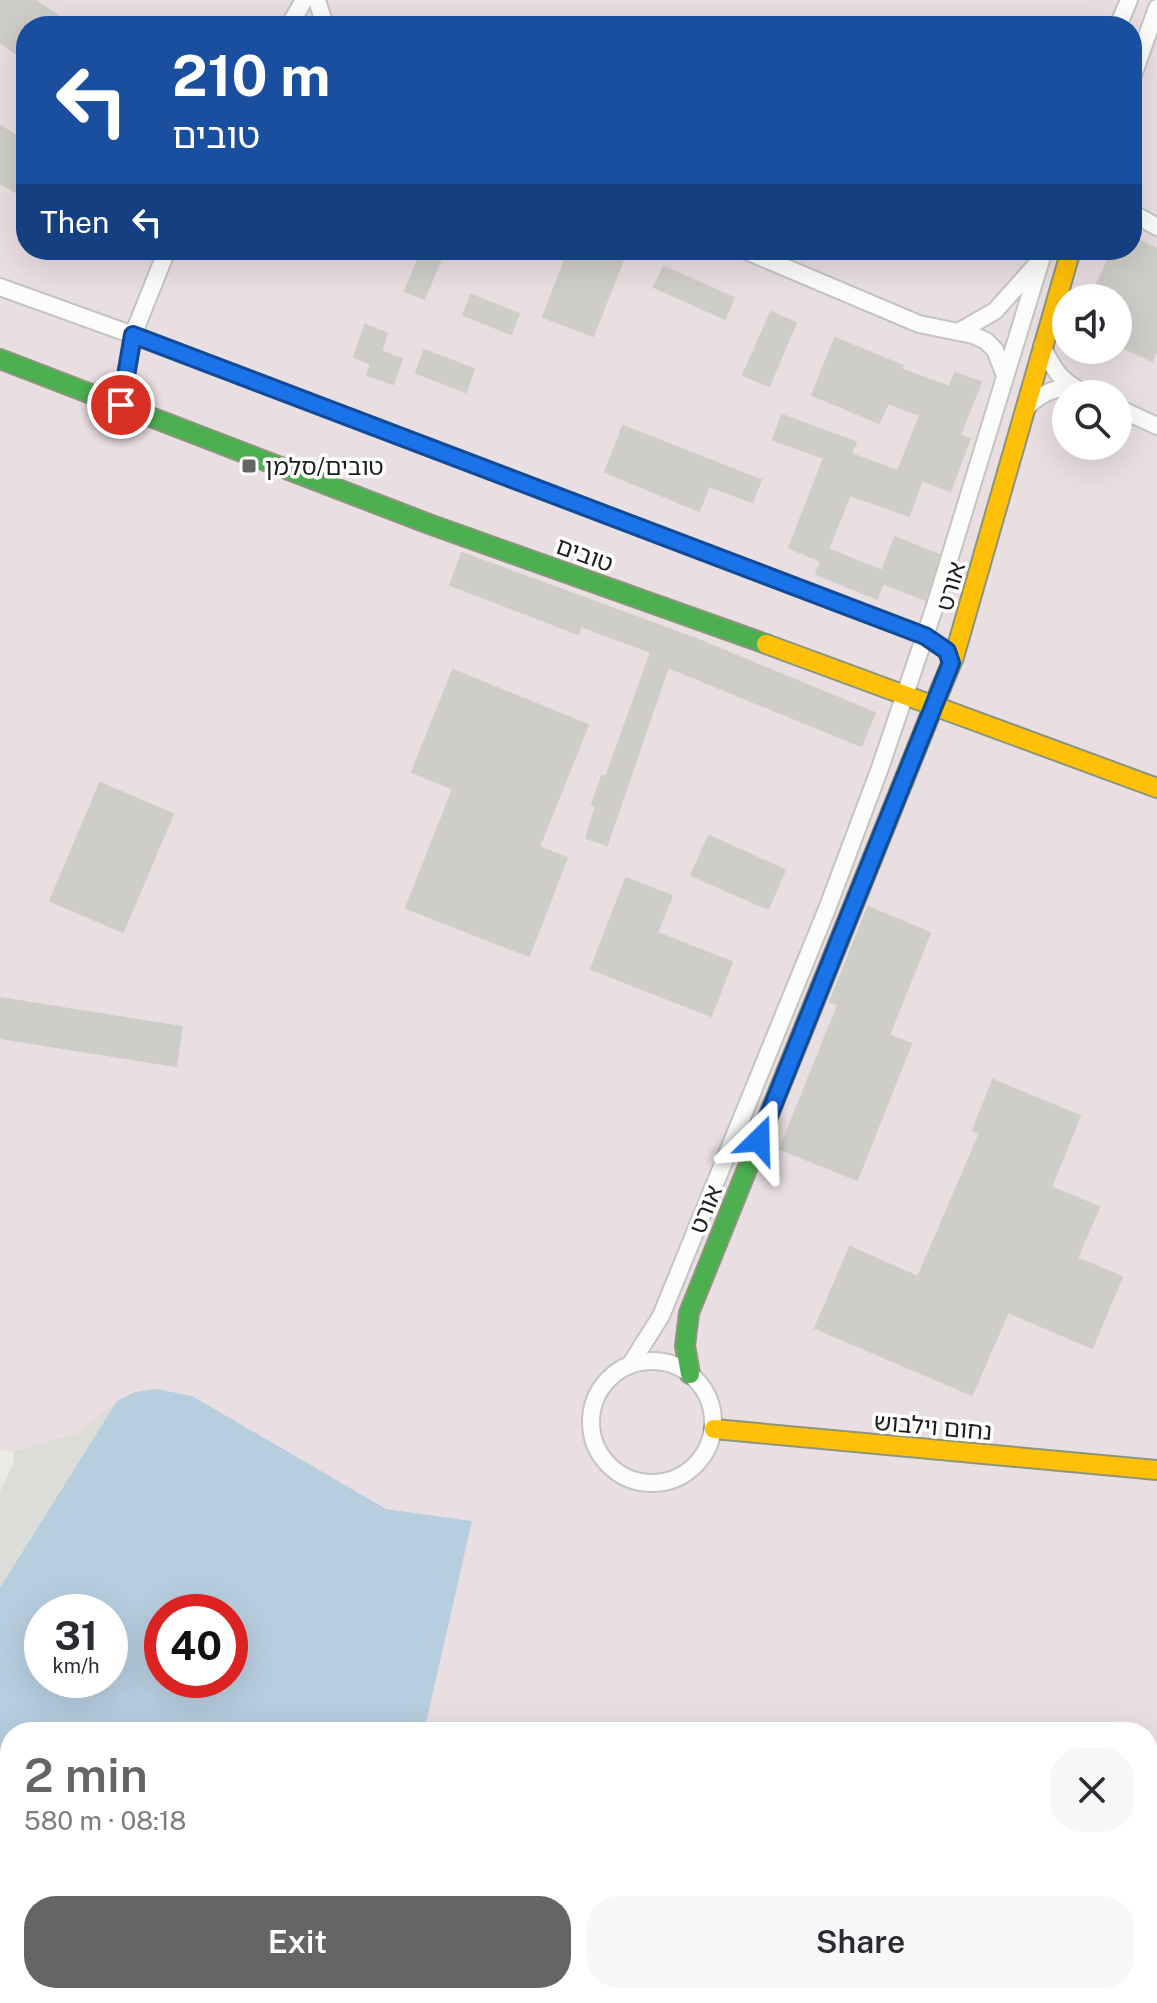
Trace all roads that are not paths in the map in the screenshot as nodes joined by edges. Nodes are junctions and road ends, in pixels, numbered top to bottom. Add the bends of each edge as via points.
1 (1157, 8) edge
2 (1142, 50) edge
3 (163, 260) edge
4 (768, 260) edge
5 (1038, 260) edge
6 (1041, 260) edge
7 (1068, 260) edge
8 (0, 287) edge
9 (960, 331) junction
10 (133, 335) junction
11 (1042, 346) junction
12 (0, 359) edge
13 (1005, 376) junction
14 (1063, 380) edge
15 (1052, 389) edge
16 (121, 405) junction
17 (1025, 408) junction
18 (1132, 414) edge
19 (1157, 426) edge
20 (925, 636) junction
21 (951, 663) junction
22 (905, 694) junction
23 (934, 706) junction
24 (1157, 788) edge
25 (630, 1365) junction
26 (690, 1374) junction
27 (714, 1429) junction
28 (1152, 1470) edge

1 - 2 street
3 - 10 street
4 - 9 street via 919,324
5 - 9 street via 995,311
6 - 13 street, אורט
7 - 11 street, אורט
8 - 10 street, טובים
9 - 13 street via 986,341
10 - 16 street
10 - 20 street, טובים
11 - 14 street
11 - 17 street, אורט
12 - 16 street, טובים
13 - 20 street, אורט
15 - 17 street
16 - 22 street, טובים via 429,524
17 - 21 street, אורט
18 - 19 street
20 - 21 street, טובים via 947,651
20 - 22 street, אורט
21 - 23 street, אורט
22 - 23 street, טובים
22 - 25 street, אורט via 827,909 661,1316
23 - 24 street, טובים
23 - 26 street, אורט via 689,1313 685,1346
25 - 26 street via 661,1361
25 - 27 street via 609,1378 591,1411 597,1450 609,1466 644,1483 682,1477 709,1448
26 - 27 street via 706,1392
27 - 28 street, נחום וילבוש

